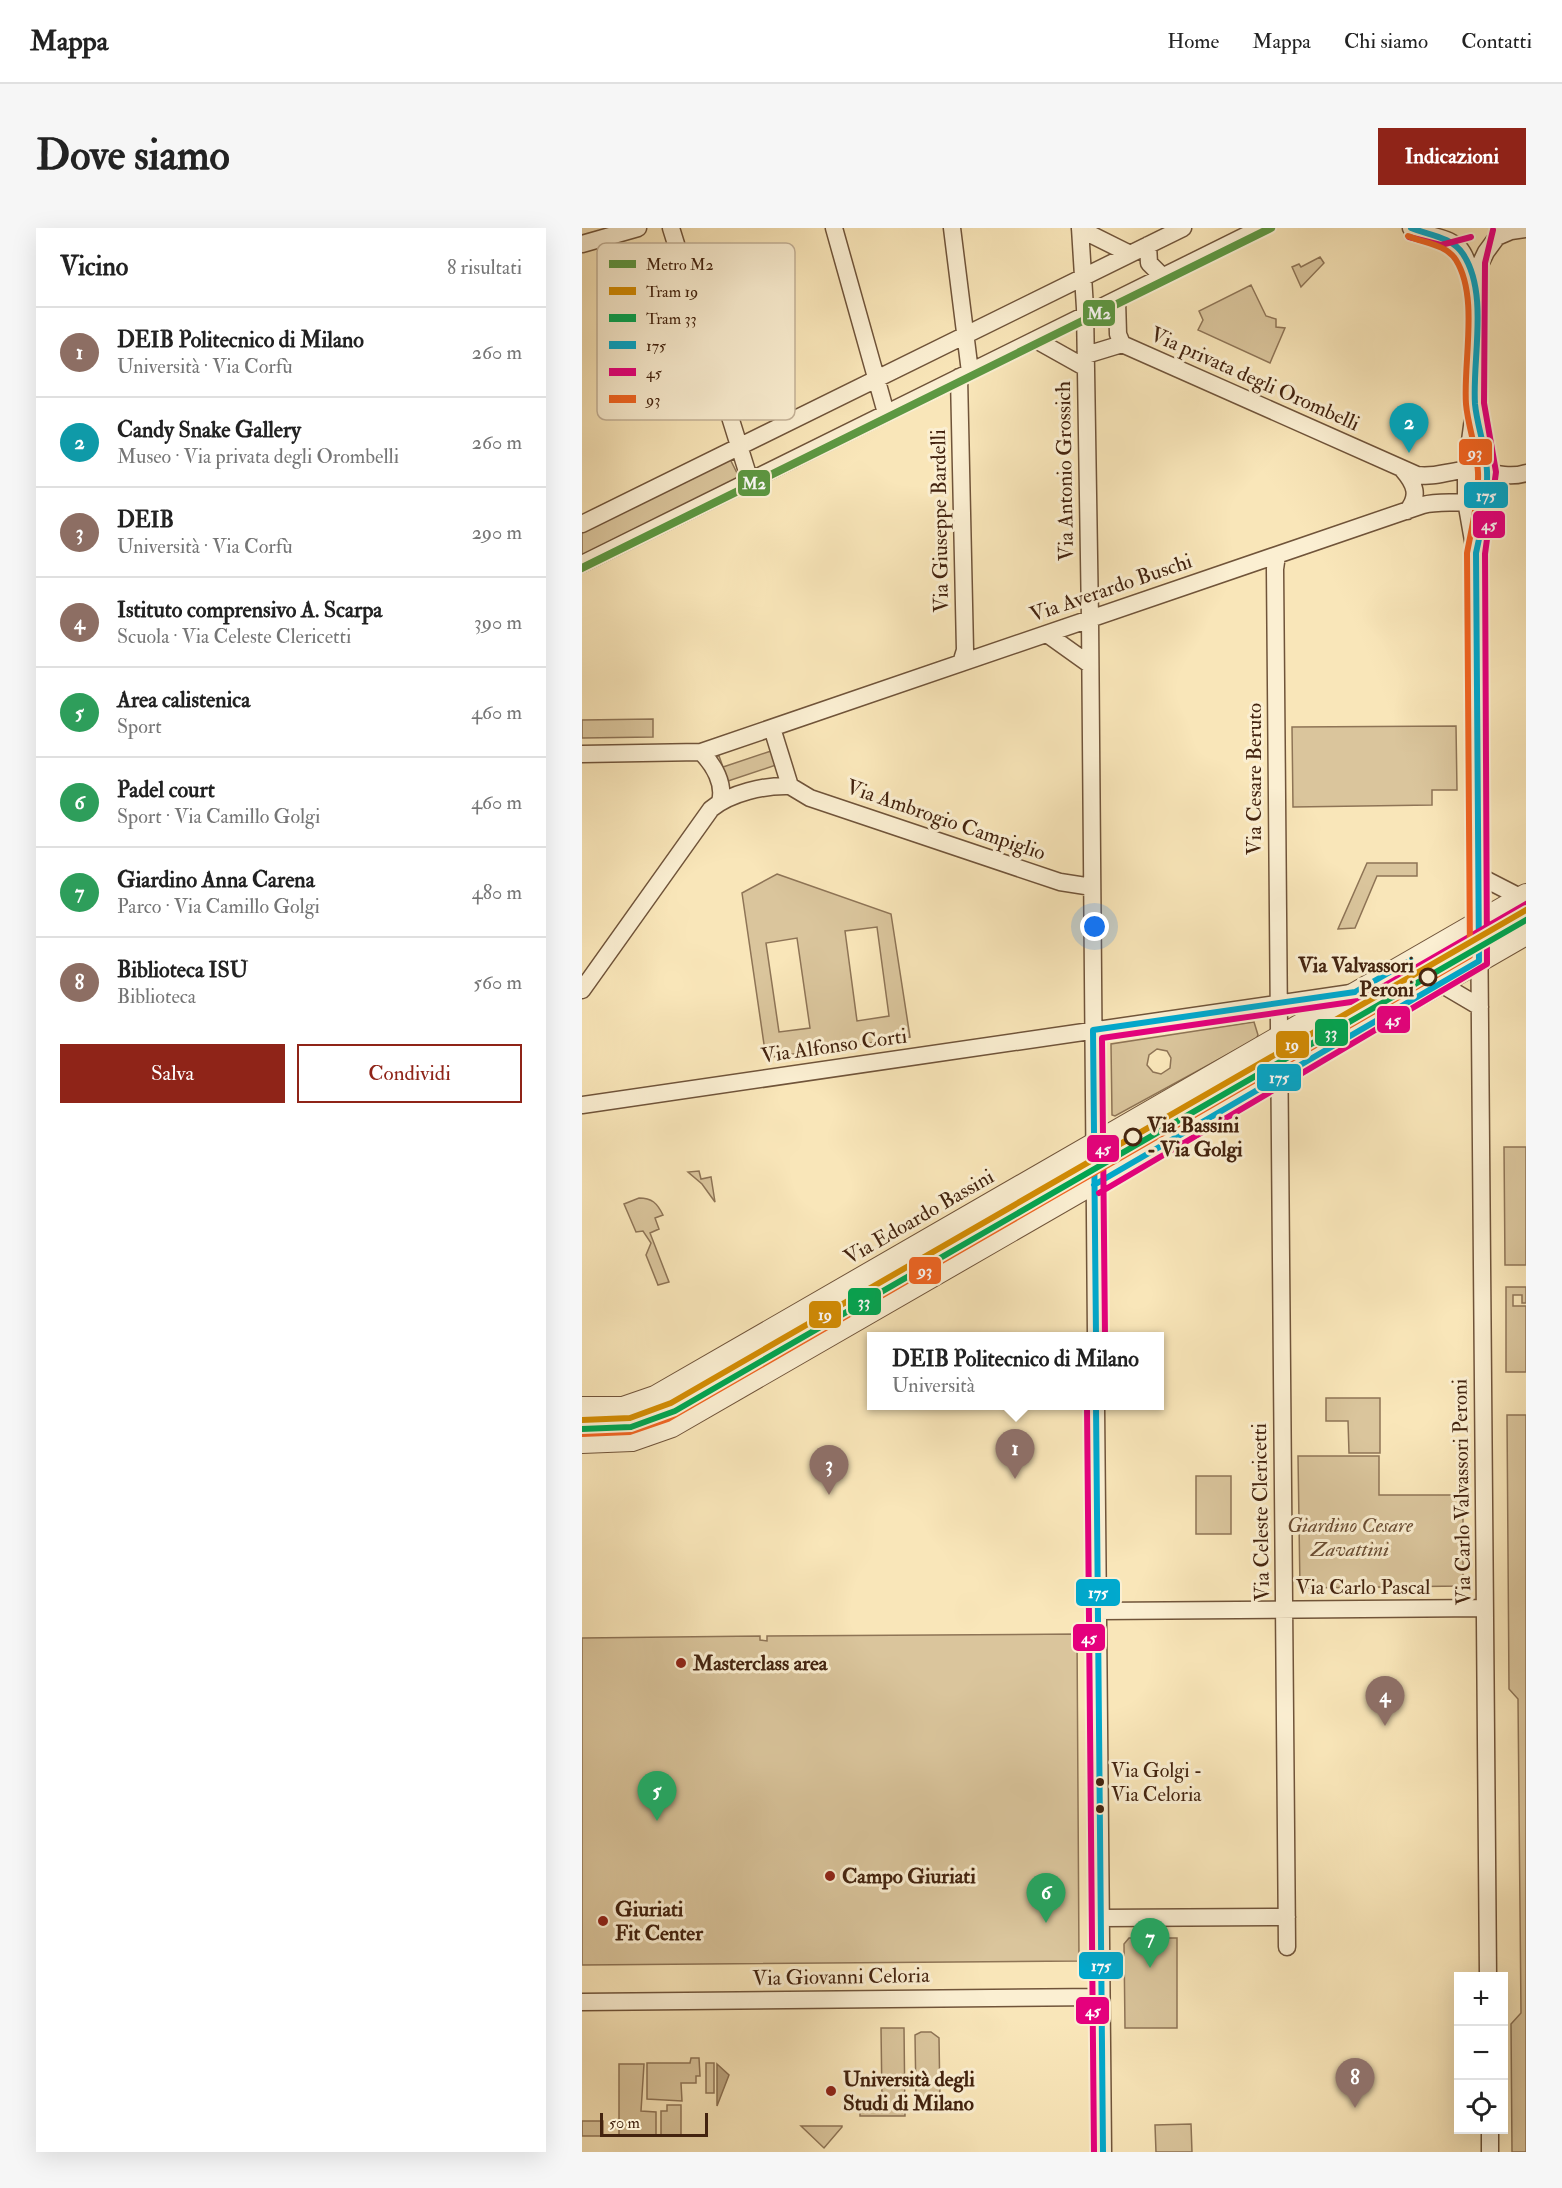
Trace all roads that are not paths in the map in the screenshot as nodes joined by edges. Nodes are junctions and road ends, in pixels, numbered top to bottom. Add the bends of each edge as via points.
1 (638, 228) edge
2 (671, 228) edge
3 (834, 228) edge
4 (952, 228) edge
5 (1080, 228) edge
6 (1183, 228) edge
7 (1261, 228) edge
8 (1411, 228) edge
9 (1526, 229) edge
10 (676, 243) edge
11 (582, 244) edge
12 (1148, 245) junction
13 (1130, 254) junction
14 (1162, 276) junction
15 (1084, 277) junction
16 (1475, 283) junction
17 (1117, 300) junction
18 (1085, 316) junction
19 (965, 334) junction
20 (1036, 340) junction
21 (1122, 344) junction
22 (1086, 361) junction
23 (965, 374) junction
24 (876, 377) junction
25 (1475, 404) junction
26 (886, 413) junction
27 (795, 418) edge
28 (731, 420) edge
29 (791, 420) edge
30 (739, 446) junction
31 (1403, 470) junction
32 (1466, 470) junction
33 (1487, 472) junction
34 (1526, 473) edge
35 (750, 481) junction
36 (1485, 497) junction
37 (1466, 501) junction
38 (1407, 511) junction
39 (582, 525) edge
40 (1476, 553) junction
41 (1277, 555) junction
42 (582, 564) edge
43 (1090, 619) junction
44 (1047, 633) junction
45 (961, 663) junction
46 (1089, 664) junction
47 (772, 728) junction
48 (701, 753) junction
49 (582, 754) edge
50 (790, 786) junction
51 (720, 802) junction
52 (1479, 876) junction
53 (1092, 887) junction
54 (1523, 896) edge
55 (1479, 921) junction
56 (1526, 935) edge
57 (1479, 962) junction
58 (1441, 984) junction
59 (582, 990) edge
60 (1355, 992) junction
61 (1279, 1004) junction
62 (1480, 1007) junction
63 (1093, 1030) junction
64 (1279, 1036) junction
65 (1279, 1077) junction
66 (582, 1105) edge
67 (1094, 1143) junction
68 (1094, 1185) junction
69 (768, 1332) junction
70 (1096, 1332) edge
71 (783, 1364) junction
72 (638, 1404) junction
73 (582, 1407) edge
74 (1096, 1410) edge
75 (647, 1437) junction
76 (582, 1443) edge
77 (1485, 1608) junction
78 (1284, 1610) junction
79 (1098, 1611) junction
80 (1287, 1917) junction
81 (1101, 1918) junction
82 (1287, 1947) dead end
83 (1488, 1972) edge
84 (1101, 1997) junction
85 (582, 2002) edge
86 (1490, 2134) edge
87 (1103, 2152) edge
88 (1490, 2152) edge

1 - 11 street
2 - 10 street
3 - 24 street
4 - 19 street, Via Giuseppe Bardelli
5 - 13 street
5 - 15 street, Via Antonio Grossich
6 - 12 street
7 - 14 street
8 - 16 street, Via Carlo Valvassori Peroni via 1455,244 1465,256
9 - 16 street via 1497,237 1486,252
12 - 13 street
12 - 14 street via 1149,263
13 - 15 street
14 - 17 street
15 - 18 street, Via Antonio Grossich
15 - 19 street
16 - 25 street, Via Carlo Valvassori Peroni
17 - 18 street
17 - 21 street
18 - 20 street
18 - 22 street, Via Antonio Grossich
19 - 23 street, Via Giuseppe Bardelli
19 - 24 street
20 - 22 street
20 - 23 street
21 - 22 street
21 - 31 street, Via privata degli Orombelli
22 - 43 street, Via Antonio Grossich
23 - 26 street
23 - 45 street, Via Giuseppe Bardelli via 965,650
24 - 26 street
24 - 27 street
25 - 32 street, Via Carlo Valvassori Peroni
25 - 33 street, Via Carlo Valvassori Peroni
26 - 35 street
28 - 30 street
29 - 30 street
30 - 35 street
30 - 39 street
31 - 32 street, Via privata degli Orombelli via 1425,476
31 - 38 street via 1415,489 1413,504
32 - 33 street
32 - 37 street, Via Carlo Valvassori Peroni
33 - 34 street via 1508,476
33 - 36 street, Via Carlo Valvassori Peroni
35 - 42 street
36 - 37 street
36 - 40 street, Via Carlo Valvassori Peroni
37 - 38 street, Via Averardo Buschi via 1433,502
37 - 40 street, Via Carlo Valvassori Peroni
38 - 41 street, Via Averardo Buschi
40 - 52 street, Via Carlo Valvassori Peroni
41 - 43 street, Via Averardo Buschi
41 - 61 street, Via Cesare Beruto
43 - 44 street, Via Averardo Buschi
43 - 46 street, Via Antonio Grossich
44 - 45 street, Via Averardo Buschi
44 - 46 street
45 - 47 street, Via Averardo Buschi
46 - 53 street, Via Antonio Grossich
47 - 48 street, Via Averardo Buschi
47 - 50 street
48 - 49 street, Via Averardo Buschi
48 - 51 street via 721,785
50 - 51 street via 771,786
50 - 53 street, Via Ambrogio Campiglio via 810,798 1049,879
51 - 59 street via 706,815
52 - 54 street, Via Edoardo Bassini
52 - 55 street, Via Carlo Valvassori Peroni
53 - 63 street, Via Antonio Grossich
54 - 55 street, Via Edoardo Bassini
55 - 57 street, Via Carlo Valvassori Peroni
55 - 60 street, Via Edoardo Bassini
56 - 57 street
57 - 58 street
57 - 62 street, Via Carlo Valvassori Peroni
58 - 62 street
58 - 65 street
60 - 61 street, Via Edoardo Bassini
60 - 64 street, Via Edoardo Bassini
61 - 63 street, Via Edoardo Bassini
61 - 64 street
62 - 77 street, Via Carlo Valvassori Peroni
63 - 66 street, Via Alfonso Corti
63 - 67 street
64 - 65 street
64 - 67 street, Via Edoardo Bassini
65 - 68 street
65 - 78 street, Via Celeste Clericetti
67 - 68 street
67 - 69 street, Via Edoardo Bassini
68 - 70 street
68 - 71 street
69 - 71 street
69 - 72 street, Via Edoardo Bassini
71 - 75 street via 672,1427
72 - 73 street, Via Edoardo Bassini
72 - 75 street
74 - 79 street
75 - 76 street
77 - 78 street, Via Carlo Pascal
77 - 83 street, Via Carlo Valvassori Peroni
78 - 79 street, Via Carlo Pascal
78 - 80 street, Via Celeste Clericetti
79 - 81 street
80 - 81 street
80 - 82 street, Via Celeste Clericetti
81 - 84 street
84 - 85 street, Via Giovanni Celoria
84 - 87 street
86 - 88 street

